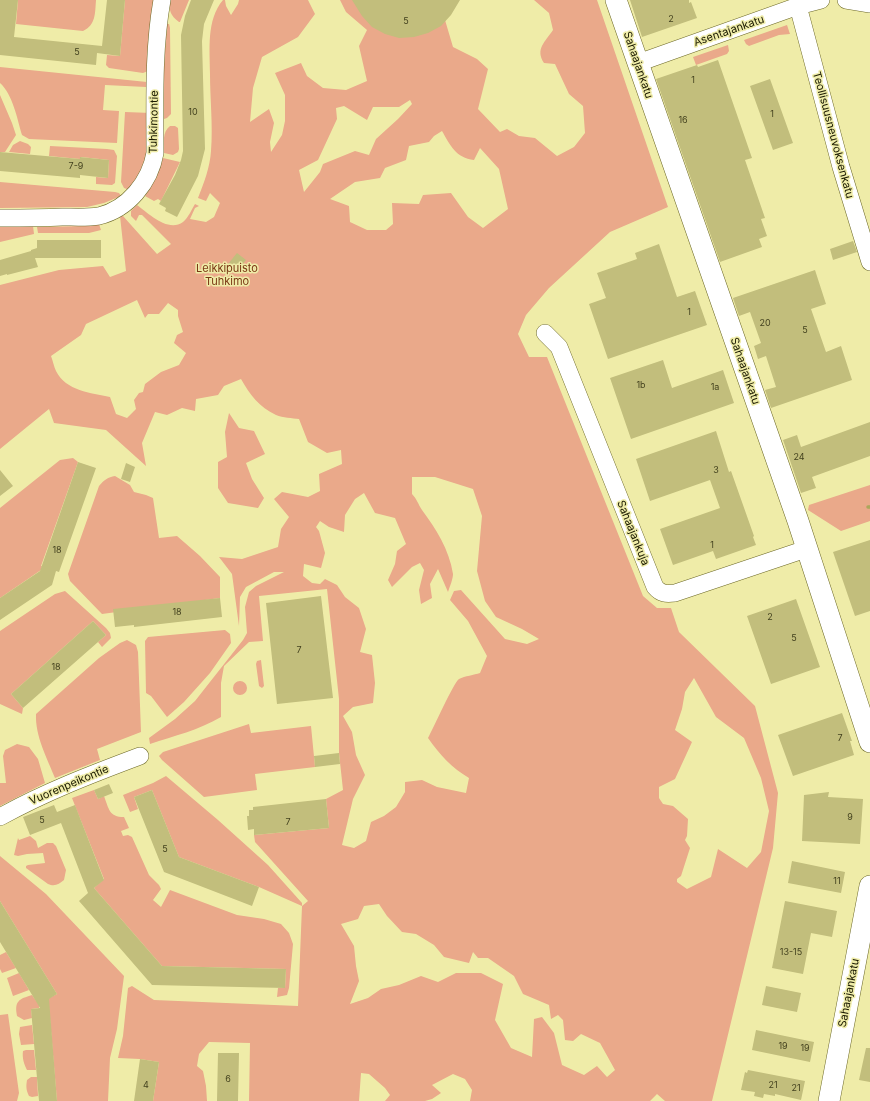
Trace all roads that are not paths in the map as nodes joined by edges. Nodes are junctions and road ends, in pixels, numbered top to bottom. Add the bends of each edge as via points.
1 (162, 0) edge
2 (616, 0) edge
3 (821, 0) edge
4 (798, 6) junction
5 (638, 63) junction
6 (0, 218) edge
7 (870, 262) edge
8 (545, 333) dead end
9 (806, 549) junction
10 (870, 742) edge
11 (140, 756) dead end
12 (0, 817) edge
13 (870, 886) edge
14 (828, 1101) edge

1 - 6 street, Tuhkimontie via 155,73 155,153 146,180 132,198 120,207 100,215
2 - 5 main road, Sahaajankatu
3 - 4 street, Asentajankatu
4 - 5 street, Asentajankatu
4 - 7 street, Teollisuusneuvoksenkatu via 841,167
5 - 9 main road, Sahaajankatu
8 - 9 street, Sahaajankuja via 559,346 659,592 675,593
9 - 10 main road, Sahaajankatu
11 - 12 street, Vuorenpeikontie via 60,787
13 - 14 main road, Sahaajankatu

